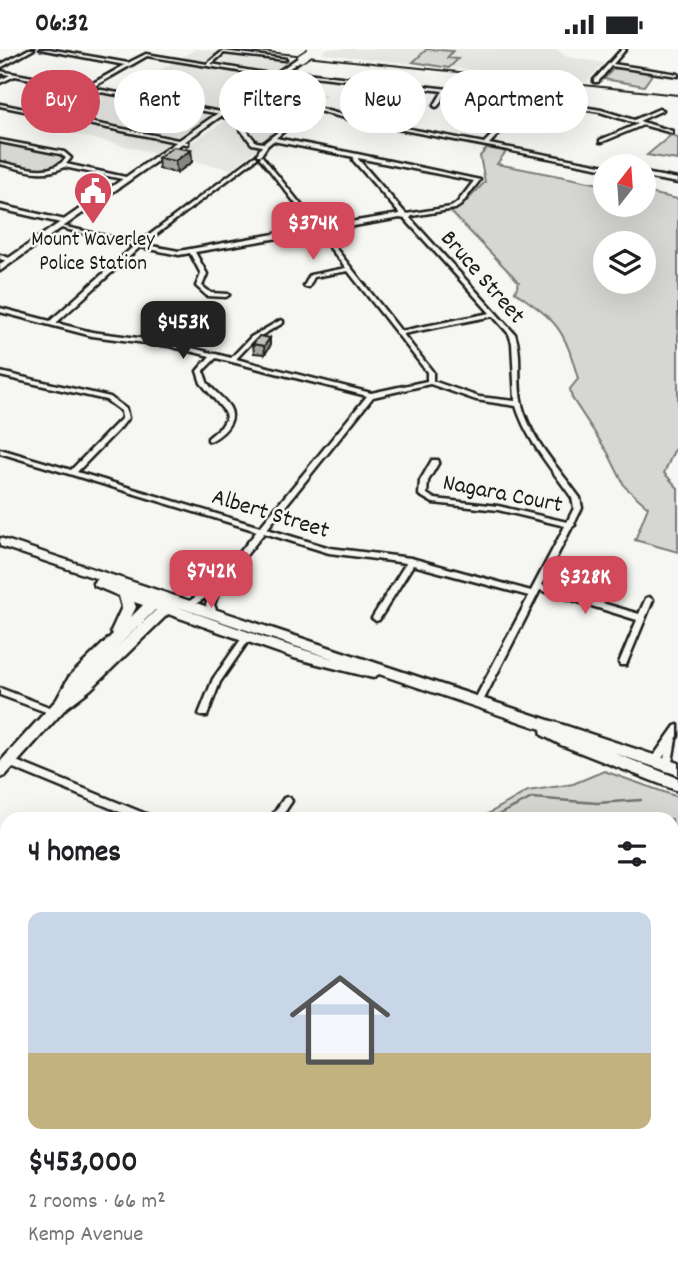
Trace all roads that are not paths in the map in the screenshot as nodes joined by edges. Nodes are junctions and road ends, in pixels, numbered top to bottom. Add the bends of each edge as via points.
1 (32, 49) edge
2 (42, 49) edge
3 (624, 49) edge
4 (312, 51) edge
5 (301, 58) junction
6 (284, 59) dead end
7 (127, 64) junction
8 (210, 64) junction
9 (611, 65) junction
10 (0, 70) edge
11 (242, 70) edge
12 (283, 70) edge
13 (292, 70) edge
14 (14, 75) junction
15 (678, 75) edge
16 (21, 76) edge
17 (100, 80) edge
18 (596, 81) dead end
19 (0, 82) edge
20 (440, 99) edge
21 (0, 105) edge
22 (436, 106) dead end
23 (21, 109) edge
24 (588, 109) edge
25 (661, 110) dead end
26 (326, 113) edge
27 (219, 117) edge
28 (635, 121) junction
29 (100, 123) edge
30 (642, 124) junction
31 (670, 132) dead end
32 (246, 133) edge
33 (279, 133) edge
34 (497, 133) edge
35 (272, 139) junction
36 (0, 141) edge
37 (602, 141) dead end
38 (183, 142) junction
39 (486, 144) junction
40 (265, 145) junction
41 (357, 155) junction
42 (259, 156) junction
43 (0, 163) edge
44 (64, 165) junction
45 (593, 165) edge
46 (656, 177) edge
47 (127, 178) junction
48 (678, 181) edge
49 (0, 207) edge
50 (405, 216) junction
51 (62, 224) junction
52 (319, 230) junction
53 (139, 245) junction
54 (192, 251) junction
55 (0, 257) edge
56 (11, 260) junction
57 (0, 268) edge
58 (350, 269) junction
59 (307, 286) dead end
60 (226, 295) dead end
61 (0, 310) edge
62 (495, 314) junction
63 (281, 322) dead end
64 (52, 323) junction
65 (399, 333) junction
66 (215, 355) junction
67 (233, 359) junction
68 (0, 374) edge
69 (430, 382) junction
70 (371, 395) junction
71 (519, 404) junction
72 (211, 439) dead end
73 (0, 450) edge
74 (435, 462) dead end
75 (72, 473) junction
76 (571, 524) junction
77 (262, 530) junction
78 (0, 542) edge
79 (47, 558) junction
80 (411, 561) junction
81 (216, 587) junction
82 (536, 591) junction
83 (125, 593) junction
84 (649, 600) dead end
85 (169, 603) junction
86 (209, 617) junction
87 (376, 618) dead end
88 (641, 618) junction
89 (251, 632) junction
90 (138, 635) junction
91 (114, 638) junction
92 (623, 663) dead end
93 (0, 691) edge
94 (478, 703) junction
95 (58, 708) junction
96 (204, 714) dead end
97 (678, 729) edge
98 (4, 767) edge
99 (666, 773) edge
100 (287, 801) dead end
101 (128, 812) edge
102 (280, 812) edge

1 - 10 street
2 - 7 street
3 - 9 street
4 - 5 main road, bridge
5 - 12 main road
5 - 13 main road
6 - 8 street via 223,52
7 - 8 street via 150,54
7 - 17 street
8 - 11 street
9 - 15 street
9 - 18 street
10 - 14 street
14 - 16 street
14 - 19 street
20 - 22 street
21 - 23 street
24 - 28 street
25 - 28 street
26 - 39 street
27 - 38 main road
28 - 30 street
29 - 38 street
30 - 31 street
30 - 37 street
32 - 40 street via 254,143
33 - 35 street
34 - 39 street
35 - 40 street
35 - 41 street
36 - 44 street via 62,153 69,158
38 - 47 main road
39 - 45 street
40 - 42 street
41 - 50 street, Bruce Street via 355,159
41 - 50 street via 477,180 453,208
42 - 52 street
42 - 53 street
43 - 44 street via 38,171
44 - 47 street
46 - 48 street
47 - 51 main road
49 - 51 street
50 - 52 street
50 - 62 street, Bruce Street
51 - 53 street
51 - 56 main road
52 - 54 street
52 - 58 street
53 - 54 street
53 - 64 street
54 - 60 street via 204,274 199,286 209,295
55 - 56 street
56 - 57 main road
58 - 59 street via 312,276
58 - 65 street
61 - 64 street
62 - 65 street
62 - 71 street, Bruce Street via 514,340
63 - 67 street via 253,338
64 - 66 street
65 - 69 street via 430,372
66 - 67 street
66 - 72 street via 200,371 201,378 228,409 229,422
67 - 70 street
68 - 75 street via 108,398 124,410 119,426
69 - 70 street
69 - 71 street via 478,399
70 - 77 street
71 - 76 street, Bruce Street via 533,436 576,498 578,508
73 - 75 street, Albert Street
74 - 76 street, Nagara Court via 422,488 423,495 433,501 498,508
75 - 77 street, Albert Street
76 - 82 street, Bruce Street
77 - 80 street, Albert Street via 343,553
77 - 81 street
78 - 79 main road
79 - 83 main road
79 - 85 main road
80 - 82 street, Albert Street
80 - 87 street
81 - 85 street
81 - 86 street
82 - 88 street, Albert Street
82 - 94 street, Bruce Street
83 - 85 main road
83 - 91 main road via 130,607
84 - 88 street
85 - 86 main road
85 - 86 main road
85 - 90 main road
85 - 91 main road
86 - 89 main road
86 - 90 main road via 165,623
88 - 92 street
89 - 94 main road via 356,670
89 - 96 street via 216,681
90 - 95 main road
91 - 95 main road via 74,681
93 - 95 street
94 - 99 main road via 527,720 566,741
95 - 98 main road
97 - 99 street via 671,739
98 - 101 street
100 - 102 street

